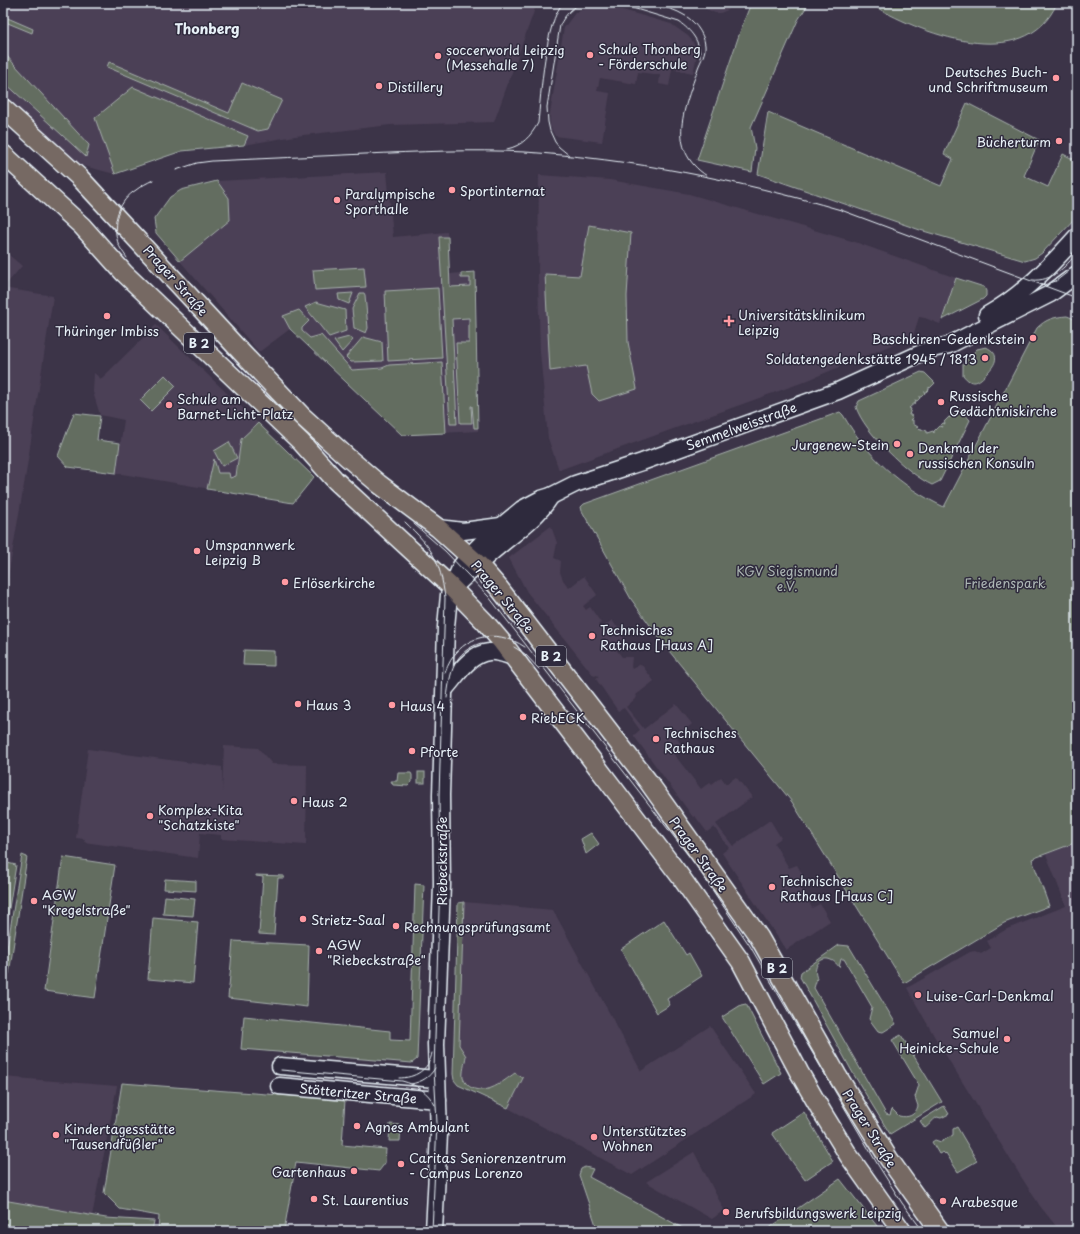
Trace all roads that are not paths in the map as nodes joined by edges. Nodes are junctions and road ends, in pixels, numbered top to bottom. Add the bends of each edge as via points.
1 (3, 108) edge
2 (3, 154) edge
3 (1077, 236) edge
4 (1077, 274) edge
5 (928, 350) junction
6 (551, 496) junction
7 (501, 526) junction
8 (438, 528) junction
9 (474, 560) junction
10 (452, 588) junction
11 (514, 657) junction
12 (445, 689) junction
13 (280, 1066) dead end
14 (436, 1079) junction
15 (279, 1086) dead end
16 (438, 1100) junction
17 (434, 1231) edge
18 (902, 1231) edge
19 (940, 1231) edge

1 - 8 main road, Prager Straße / B 2 via 80,178 302,416 378,484
2 - 10 main road, Prager Straße / B 2 via 82,226 124,273 301,442 336,481
3 - 5 main road, Semmelweisstraße via 1015,296 995,310 944,337
4 - 5 main road, Semmelweisstraße via 1050,294 949,345
5 - 6 main road, Semmelweisstraße via 838,391 575,484
6 - 7 main road, Semmelweisstraße via 530,504
6 - 9 main road, Semmelweisstraße via 537,514 496,548
7 - 8 main road via 464,531
7 - 9 main road, Semmelweisstraße
8 - 9 main road, Prager Straße / B 2
9 - 10 main road, Semmelweisstraße via 461,566
9 - 19 main road, Prager Straße / B 2 via 499,588 647,780 759,937 837,1075 885,1153
10 - 11 main road, Prager Straße / B 2
10 - 12 main road, Riebeckstraße via 447,610
11 - 12 main road via 495,652 479,654 466,664
11 - 18 main road, Prager Straße / B 2 via 680,876 741,962 822,1112 853,1162
12 - 14 main road, Riebeckstraße
13 - 14 main road, Stötteritzer Straße
14 - 16 main road, Riebeckstraße
15 - 16 main road, Stötteritzer Straße
16 - 17 main road, Riebeckstraße via 439,1134

